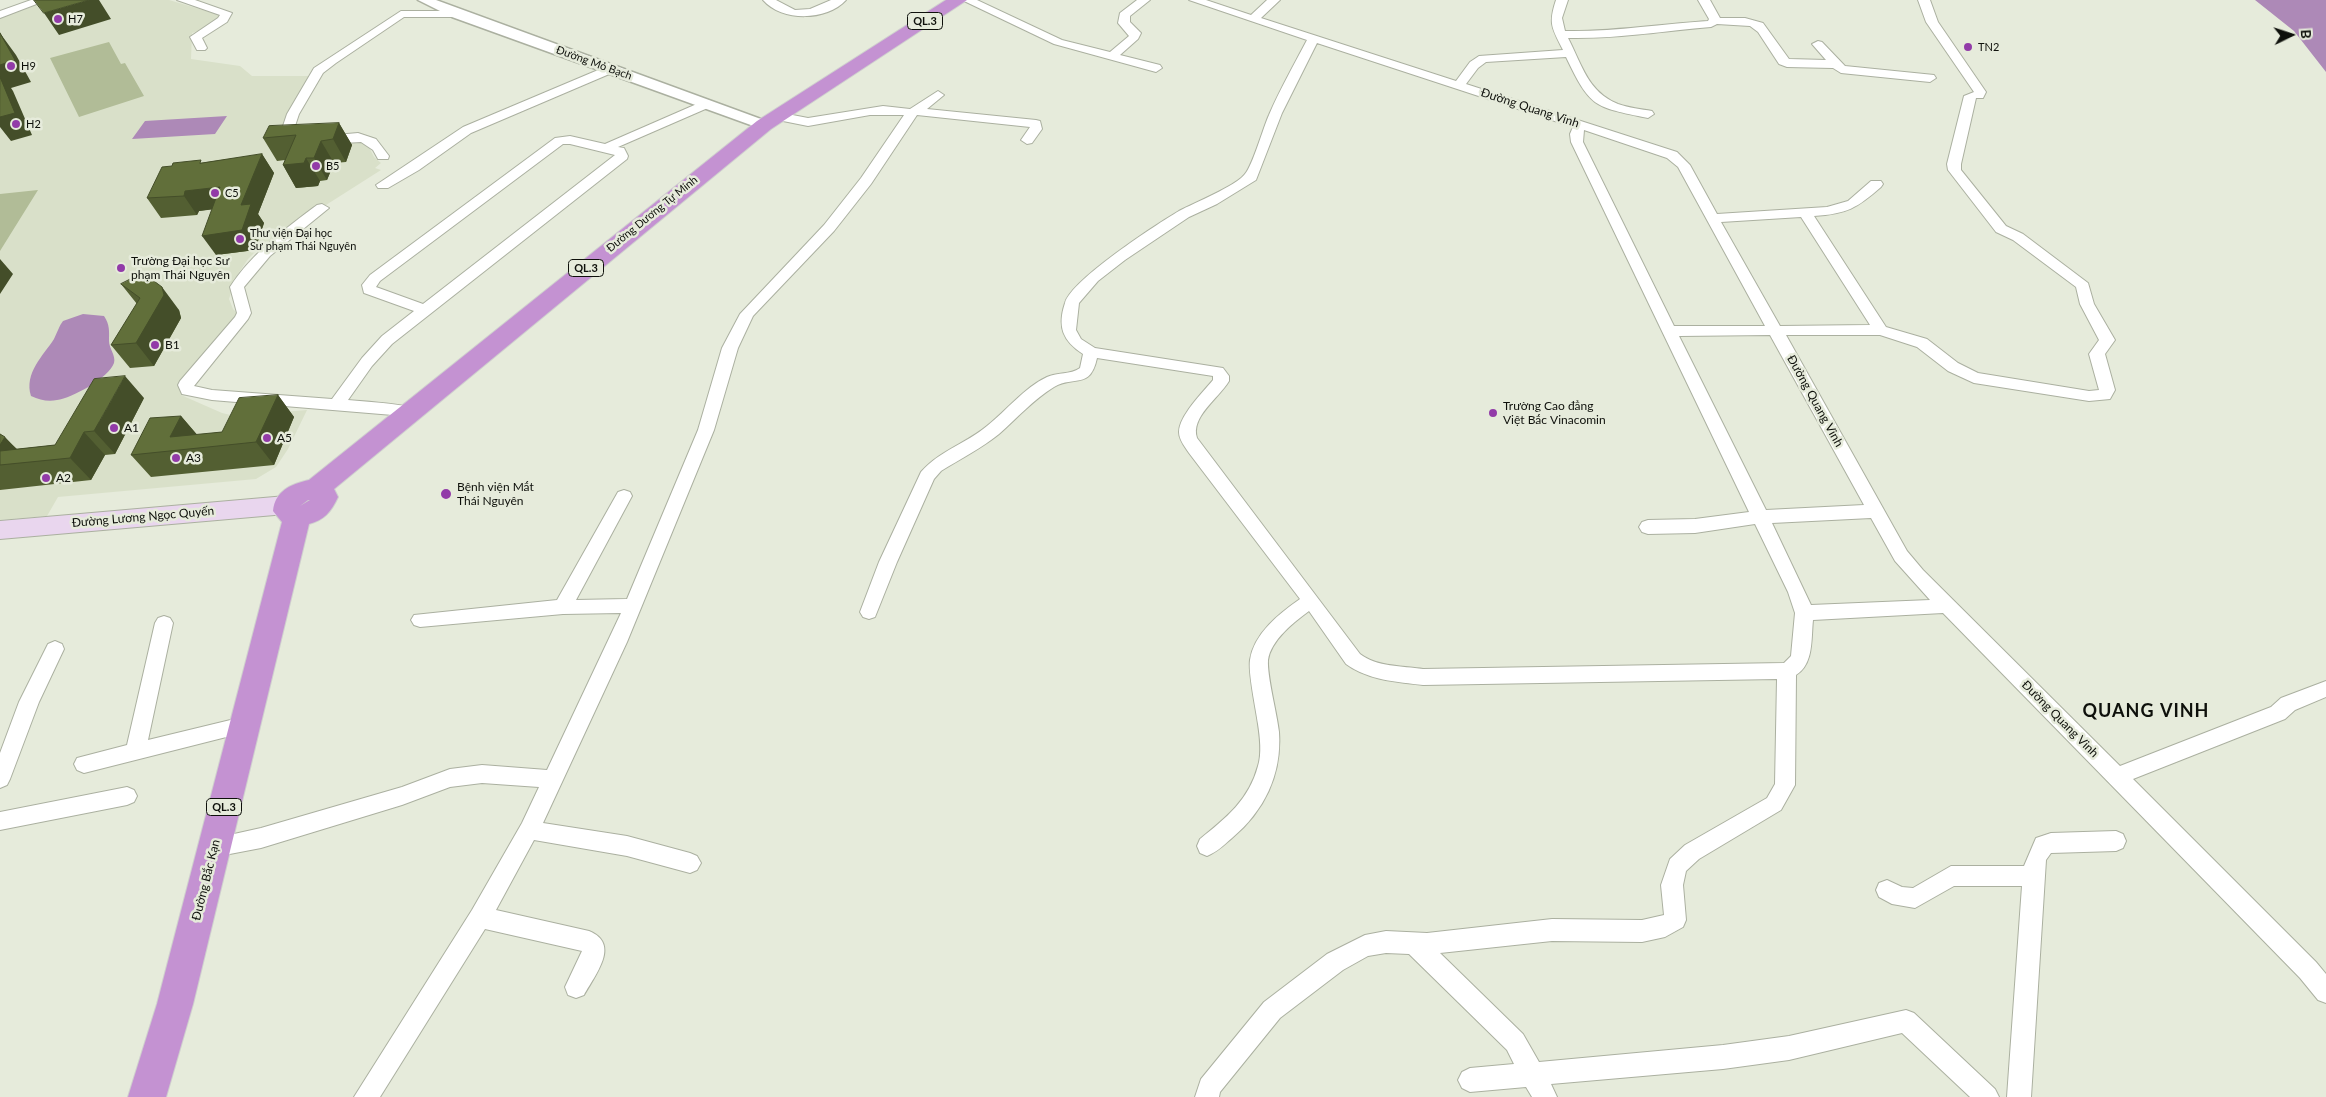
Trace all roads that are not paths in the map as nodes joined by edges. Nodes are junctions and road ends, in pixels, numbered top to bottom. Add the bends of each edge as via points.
1 (42, 0) edge
2 (183, 0) edge
3 (425, 0) edge
4 (769, 0) edge
5 (840, 0) edge
6 (958, 0) edge
7 (968, 0) edge
8 (1144, 0) edge
9 (1195, 0) edge
10 (1274, 0) edge
11 (1562, 0) edge
12 (1704, 0) edge
13 (1924, 0) edge
14 (458, 14) junction
15 (0, 15) edge
16 (1253, 19) junction
17 (1715, 21) junction
18 (1561, 34) junction
19 (1314, 38) junction
20 (1818, 44) dead end
21 (201, 48) dead end
22 (1569, 53) junction
23 (1111, 57) junction
24 (1834, 64) junction
25 (1156, 68) dead end
26 (610, 69) junction
27 (1930, 78) dead end
28 (1459, 85) junction
29 (938, 95) dead end
30 (706, 104) junction
31 (914, 112) junction
32 (1648, 114) dead end
33 (770, 120) junction
34 (1580, 124) junction
35 (1027, 140) dead end
36 (606, 148) junction
37 (383, 156) dead end
38 (1876, 184) dead end
39 (384, 185) dead end
40 (322, 208) dead end
41 (1805, 212) junction
42 (1712, 218) junction
43 (424, 310) junction
44 (1774, 329) junction
45 (1881, 330) junction
46 (1670, 332) junction
47 (1090, 352) junction
48 (336, 406) junction
49 (412, 413) junction
50 (624, 496) dead end
51 (291, 511) junction
52 (1876, 511) junction
53 (1760, 517) junction
54 (1648, 527) dead end
55 (0, 530) edge
56 (1311, 600) junction
57 (633, 606) junction
58 (1947, 606) junction
59 (562, 607) junction
60 (869, 612) dead end
61 (1804, 613) junction
62 (420, 620) dead end
63 (164, 623) dead end
64 (55, 649) dead end
65 (1787, 671) junction
66 (2326, 689) edge
67 (247, 724) junction
68 (135, 752) junction
69 (84, 764) dead end
70 (2118, 776) junction
71 (553, 778) junction
72 (0, 779) edge
73 (127, 796) dead end
74 (0, 821) edge
75 (529, 830) junction
76 (2116, 841) dead end
77 (1207, 846) dead end
78 (214, 847) junction
79 (690, 863) dead end
80 (2033, 876) junction
81 (1887, 890) dead end
82 (480, 917) junction
83 (1414, 943) junction
84 (576, 987) dead end
85 (2326, 992) edge
86 (1534, 1074) junction
87 (1470, 1080) dead end
88 (147, 1097) edge
89 (366, 1097) edge
90 (1207, 1097) edge
91 (1545, 1097) edge
92 (1987, 1097) edge
93 (2019, 1097) edge

1 - 15 street
2 - 21 street via 226,13 223,20 196,37
3 - 14 street, Đường Mỏ Bạch
4 - 5 street via 781,9 804,14 814,13
6 - 33 highway, Đường Dương Tự Minh / QL.3
7 - 23 street via 1058,42
8 - 23 street via 1124,15 1124,23 1135,33
9 - 16 street, Đường Quang Vinh
10 - 16 street
11 - 18 street via 1556,18
12 - 17 street
13 - 45 street via 1932,22 1980,92 1974,95 1955,170 2001,229 2018,237 2080,283 2106,340 2097,354 2107,390 2104,395 2090,396 1984,381 1963,373 1922,343
14 - 26 street, Đường Mỏ Bạch
14 - 37 street via 401,14 318,71 293,114 287,132 292,138 302,141 369,138
16 - 19 street, Đường Quang Vinh
17 - 18 street via 1705,25 1600,35
17 - 24 street via 1757,23 1787,63
18 - 22 street
19 - 28 street, Đường Quang Vinh
19 - 47 street via 1276,113 1251,177 1184,214 1120,257 1093,278 1072,302 1069,330 1075,342
20 - 24 street
22 - 28 street via 1483,60 1474,65
22 - 32 street via 1595,98 1616,108
23 - 25 street
24 - 27 street via 1848,71
26 - 30 street, Đường Mỏ Bạch
26 - 39 street via 466,130
28 - 34 street, Đường Quang Vinh
29 - 31 street
30 - 33 street, Đường Mỏ Bạch
30 - 36 street
31 - 33 street via 878,109 806,122
31 - 35 street via 1036,124
31 - 57 street via 829,228 747,314 730,348 706,430
33 - 49 highway, Đường Dương Tự Minh / QL.3
34 - 42 street, Đường Quang Vinh via 1672,155 1683,165
34 - 46 street via 1577,142
36 - 43 street via 619,151 622,156
36 - 43 street via 570,140 560,142 369,285 369,290
38 - 41 street via 1853,204 1828,211
40 - 48 street via 268,248 247,271 237,287 244,313 242,319 186,385 188,390 195,392
41 - 42 street
41 - 45 street
42 - 44 street, Đường Quang Vinh
43 - 48 street via 378,350
44 - 45 street
44 - 46 street
44 - 52 street, Đường Quang Vinh
46 - 53 street
47 - 56 street via 1218,372 1221,381 1190,421 1188,436
47 - 60 street via 1087,370 1080,376 1047,384 1022,402 999,426 935,467 927,476
48 - 49 street
49 - 51 highway, Đường Dương Tự Minh / QL.3 via 316,490 323,492 325,497 316,510
50 - 59 street
51 - 55 main road, Đường Lương Ngọc Quyến
51 - 67 highway, Đường Bắc Kạn / QL.3
52 - 53 street
52 - 58 street, Đường Quang Vinh via 1901,556
53 - 54 street via 1694,526
53 - 61 street
56 - 65 street via 1353,659 1361,665 1385,672 1423,677
56 - 77 street via 1283,621 1265,645 1259,660 1269,732 1269,764 1262,784 1243,816
57 - 59 street
57 - 71 street
58 - 61 street
58 - 70 street, Đường Quang Vinh
59 - 62 street
61 - 65 street via 1800,656 1795,666
63 - 68 street
64 - 72 street via 29,702
65 - 83 street via 1784,785 1774,804 1692,852 1677,866 1672,885 1675,920 1665,927 1642,931 1552,930
66 - 70 street via 2288,704 2278,712
67 - 68 street
67 - 78 highway, Đường Bắc Kạn / QL.3
68 - 69 street
70 - 85 street, Đường Quang Vinh
71 - 75 street
71 - 78 street via 482,774 450,778 402,796 261,838
73 - 74 street
75 - 79 street via 628,846
75 - 82 street
76 - 80 street via 2043,845
78 - 88 highway, Đường Bắc Kạn / QL.3 via 175,1004
80 - 81 street via 1951,876 1915,898 1900,897
80 - 93 street
82 - 84 street via 589,942 594,946 593,955
82 - 89 street
83 - 86 street via 1516,1042
83 - 90 street via 1386,942 1365,946 1335,962 1272,1010 1209,1087
86 - 87 street
86 - 91 street
86 - 92 street via 1780,1049 1906,1021

